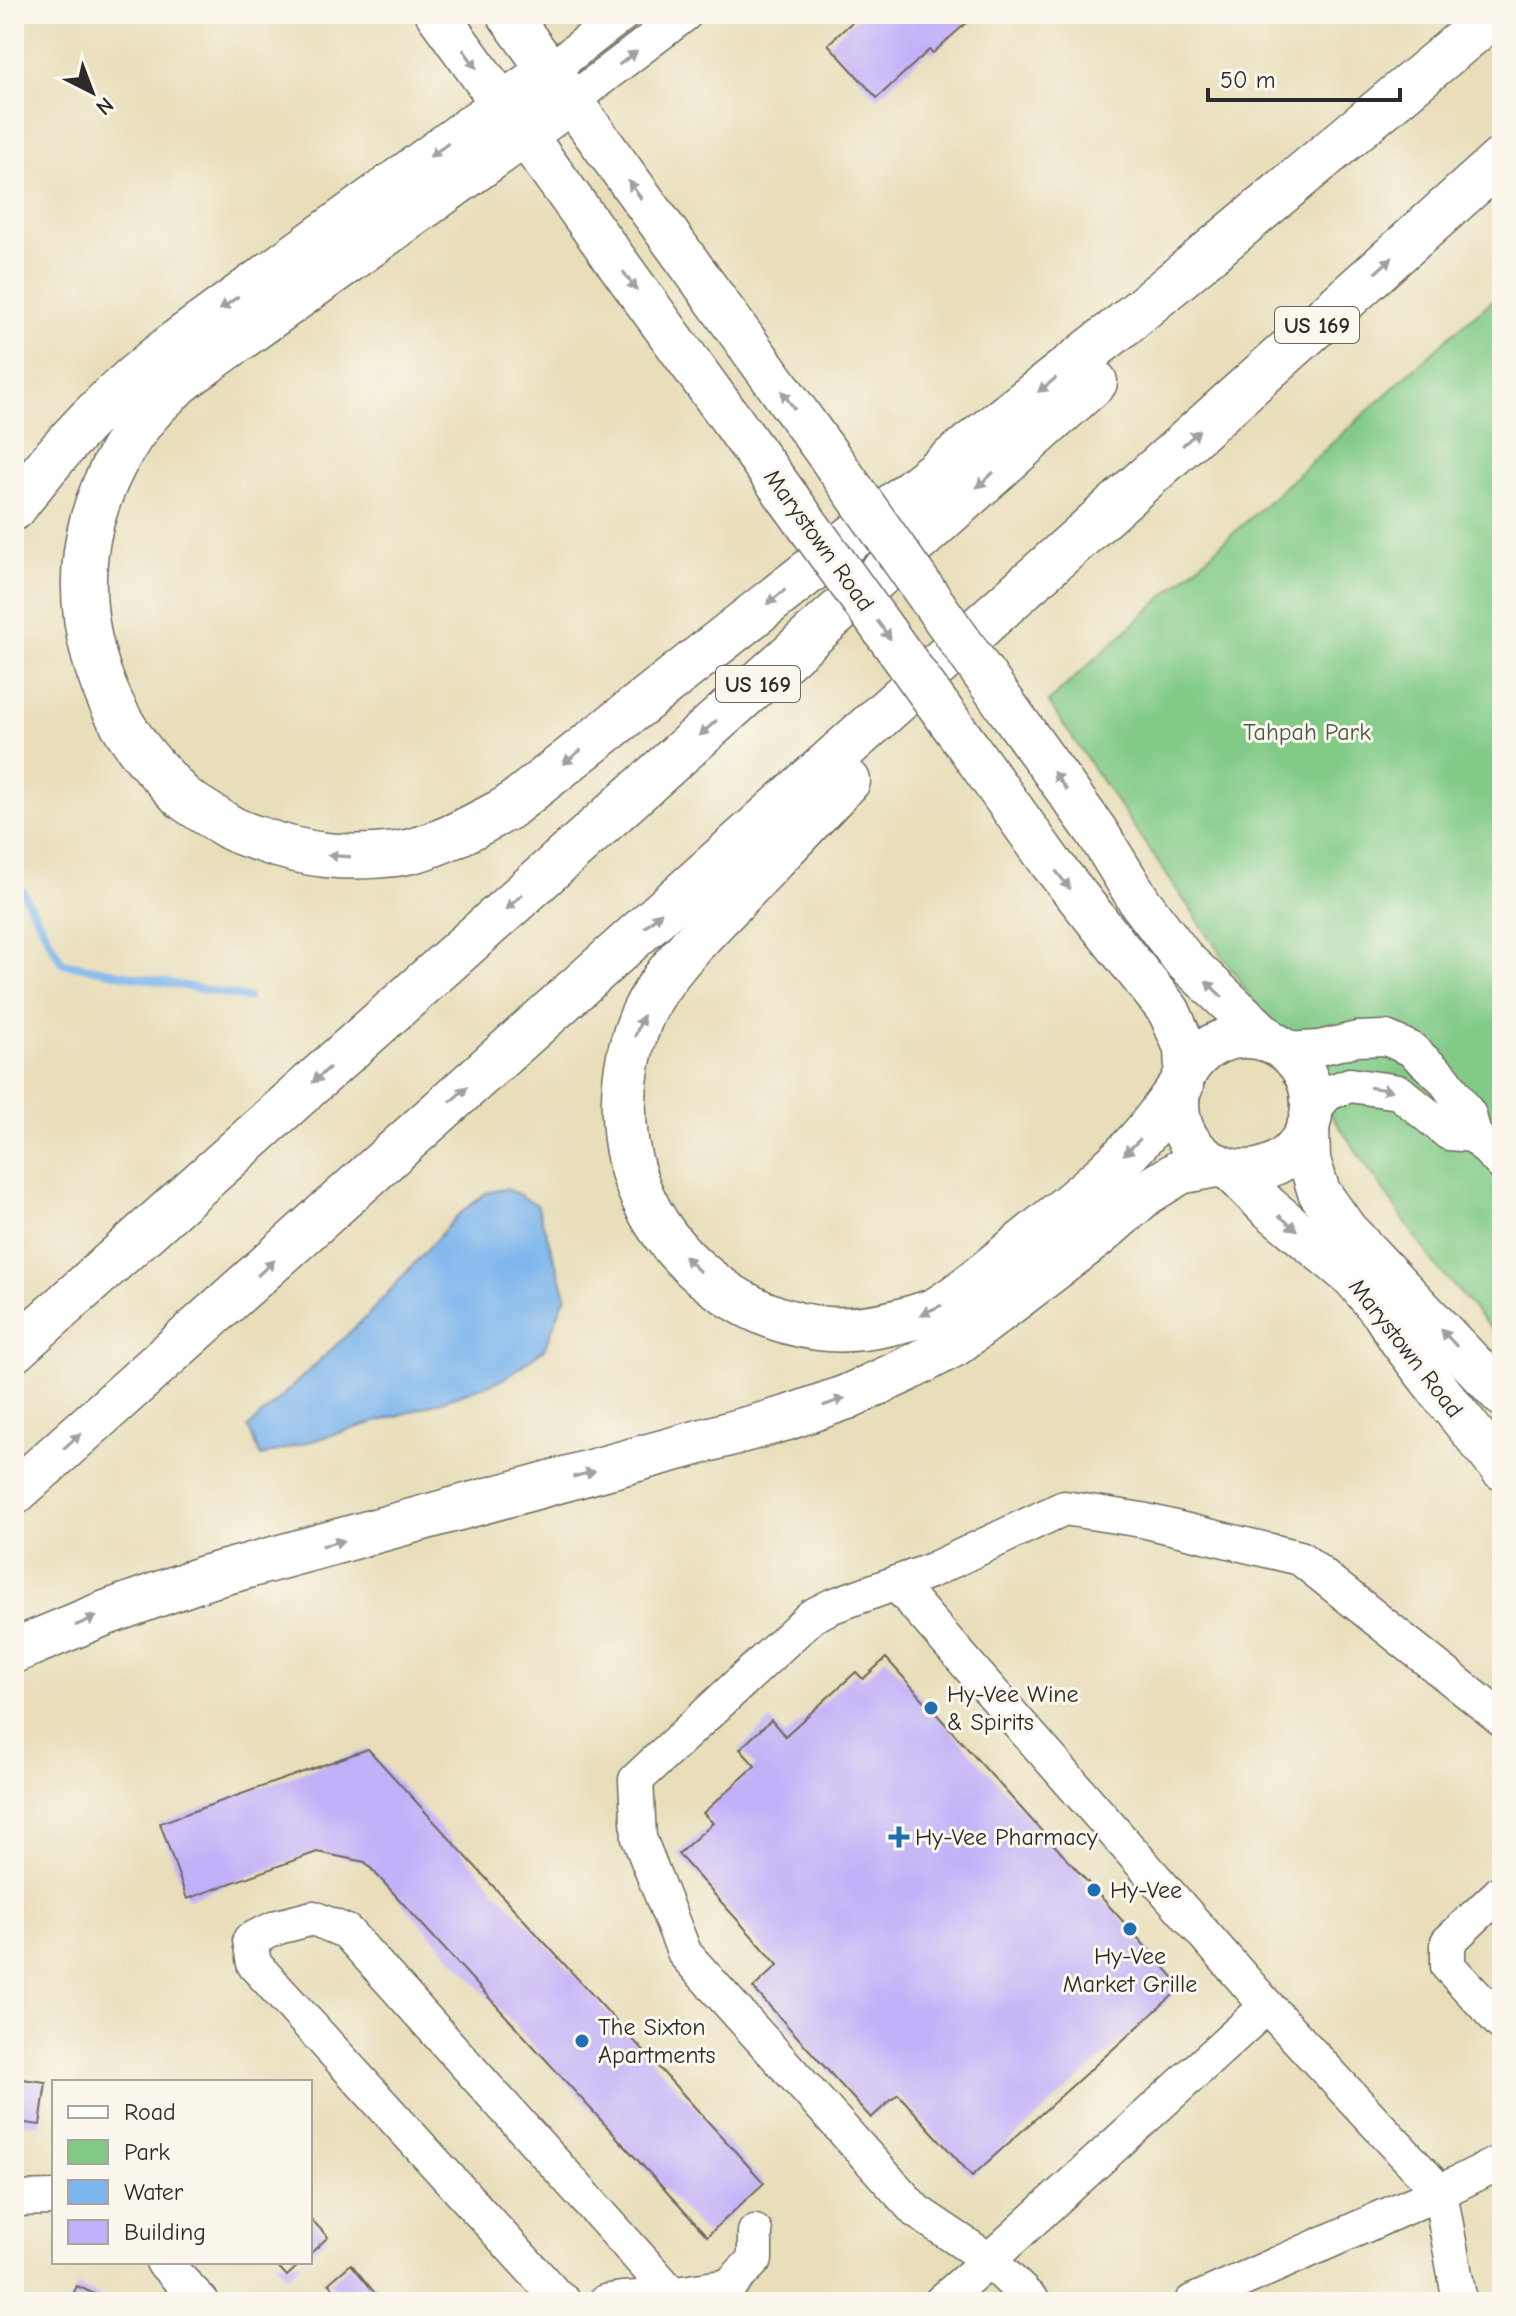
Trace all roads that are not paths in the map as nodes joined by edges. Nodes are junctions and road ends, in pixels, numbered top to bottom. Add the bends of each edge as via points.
1 (437, 14) edge
2 (508, 14) edge
3 (623, 14) edge
4 (685, 14) edge
5 (1495, 14) edge
6 (1502, 17) edge
7 (560, 86) junction
8 (513, 119) junction
9 (1502, 159) edge
10 (1133, 490) junction
11 (14, 508) edge
12 (1279, 1046) junction
13 (1184, 1079) junction
14 (1310, 1119) junction
15 (1474, 1135) junction
16 (1502, 1164) edge
17 (1223, 1168) junction
18 (14, 1350) edge
19 (1502, 1395) edge
20 (1502, 1469) edge
21 (14, 1493) edge
22 (896, 1583) junction
23 (14, 1651) edge
24 (1502, 1719) edge
25 (1502, 1891) edge
26 (1267, 2006) junction
27 (1502, 2024) edge
28 (1502, 2161) edge
29 (1440, 2192) junction
30 (52, 2198) edge
31 (14, 2199) edge
32 (755, 2232) dead end
33 (989, 2260) junction
34 (165, 2264) edge
35 (661, 2298) edge
36 (202, 2302) edge
37 (564, 2302) edge
38 (605, 2302) edge
39 (941, 2302) edge
40 (1033, 2302) edge
41 (1192, 2302) edge
42 (1460, 2302) edge

1 -> 8 main road, Marystown Road
2 - 7 main road
3 - 7 street
7 -> 4 street
5 -> 8 highway via 1124,324 508,808 458,835 399,854 344,858 292,851 234,830 183,797 144,757 114,711 94,659 86,615 84,567 92,521 108,477 135,429 167,393
6 -> 18 highway, US 169
7 - 8 highway
12 -> 7 main road, bridge via 1184,960 1140,902 1097,832
8 -> 11 highway via 190,332 133,376 88,418
8 -> 13 main road, Marystown Road, bridge via 1051,863 1169,1011 1185,1048
10 -> 9 highway, US 169
13 -> 10 highway via 1141,1139 986,1273 935,1311 878,1328 818,1328 767,1315 728,1296 665,1234 644,1200 629,1156 623,1112 627,1065 639,1022 664,979 826,803
21 -> 10 highway, US 169
12 - 13 main road via 1255,1037 1221,1041 1195,1059
12 - 14 main road via 1307,1077
12 - 15 street via 1319,1048 1386,1038 1411,1049 1444,1079 1469,1115
13 - 17 main road via 1178,1101 1183,1131 1202,1157
14 -> 15 street via 1328,1093 1350,1085 1399,1092 1449,1133
14 - 17 main road via 1300,1143 1277,1164 1246,1172
19 -> 14 main road, Marystown Road via 1346,1230 1319,1192 1309,1160
15 - 16 street
17 -> 20 main road, Marystown Road via 1354,1278
23 -> 17 highway via 204,1578 847,1397 955,1344 1180,1172
22 - 24 street via 1064,1508 1142,1520 1300,1558
22 - 26 street
22 - 33 street via 812,1616 636,1780 639,1838 685,1954 916,2211
25 - 27 street via 1448,1942 1448,1966
26 - 29 street
26 - 33 street
28 - 29 street
29 - 41 street
29 - 42 street
30 - 31 street
32 - 35 street via 755,2259 729,2286
33 - 39 street
33 - 40 street
34 - 36 street
35 - 37 street via 347,1932 313,1918 250,1940 254,1964
35 - 38 street

